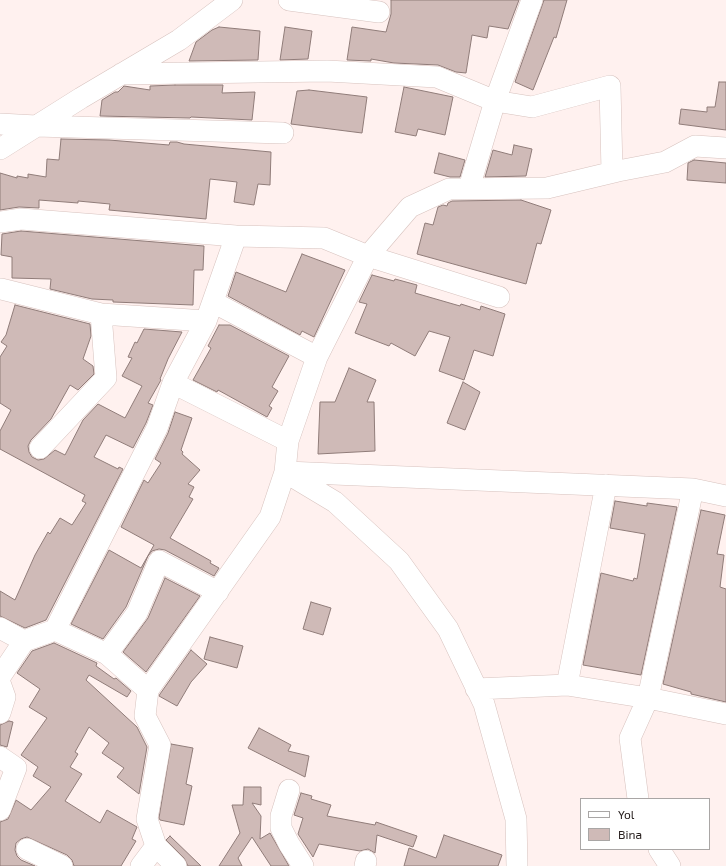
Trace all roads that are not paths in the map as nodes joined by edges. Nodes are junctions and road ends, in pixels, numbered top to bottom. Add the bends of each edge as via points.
1 (232, 0) edge
2 (289, 0) edge
3 (532, 0) edge
4 (379, 12) dead end
5 (121, 74) junction
6 (495, 101) junction
7 (0, 124) edge
8 (36, 126) junction
9 (283, 133) dead end
10 (726, 148) edge
11 (0, 149) edge
12 (612, 172) junction
13 (469, 188) junction
14 (0, 222) edge
15 (236, 236) junction
16 (368, 256) junction
17 (0, 289) edge
18 (499, 297) dead end
19 (213, 302) junction
20 (101, 314) junction
21 (206, 321) junction
22 (317, 357) junction
23 (173, 383) junction
24 (288, 441) junction
25 (40, 448) dead end
26 (285, 472) junction
27 (606, 484) junction
28 (693, 489) junction
29 (726, 496) edge
30 (218, 592) junction
31 (0, 628) edge
32 (55, 630) junction
33 (24, 641) junction
34 (107, 654) junction
35 (0, 677) edge
36 (0, 683) edge
37 (567, 685) junction
38 (476, 689) junction
39 (148, 690) junction
40 (648, 698) junction
41 (0, 712) edge
42 (726, 714) edge
43 (0, 757) edge
44 (289, 790) dead end
45 (638, 798) edge
46 (0, 810) edge
47 (156, 846) junction
48 (27, 849) dead end
49 (660, 850) edge
50 (62, 866) edge
51 (141, 866) edge
52 (176, 866) edge
53 (303, 866) edge
54 (517, 866) edge
55 (670, 866) edge

1 - 5 street via 179,40
2 - 4 street
3 - 6 street
5 - 6 street via 327,71 437,77
5 - 8 street
6 - 12 street via 532,107 610,86
6 - 13 street
7 - 8 street
8 - 9 street
8 - 11 street
10 - 12 street via 695,146 665,162
12 - 13 street via 547,188
13 - 16 street via 449,189 410,207
14 - 15 street via 22,219
15 - 16 street via 324,238
15 - 19 street
16 - 18 street
16 - 22 street
17 - 20 street
19 - 21 street
19 - 22 street
20 - 21 street
20 - 25 street via 106,378
21 - 23 street
22 - 24 street
23 - 24 street
23 - 32 street via 158,428
24 - 26 street
26 - 27 street
26 - 30 street via 270,517
26 - 38 street via 335,502 400,560 448,629
27 - 28 street
27 - 37 street
28 - 29 street
28 - 40 street
30 - 34 street via 159,561 137,613
30 - 39 street
31 - 33 street
32 - 33 street
32 - 34 street
33 - 35 street
34 - 39 street
36 - 41 street via 5,697
37 - 38 street
37 - 40 street
38 - 54 street via 484,704 516,819
39 - 47 street via 145,716 160,745 147,819
40 - 42 street
40 - 45 street via 630,738
43 - 46 street via 16,768
44 - 53 street via 281,816 282,828 288,844
47 - 51 street
47 - 52 street
48 - 50 street
49 - 55 street

